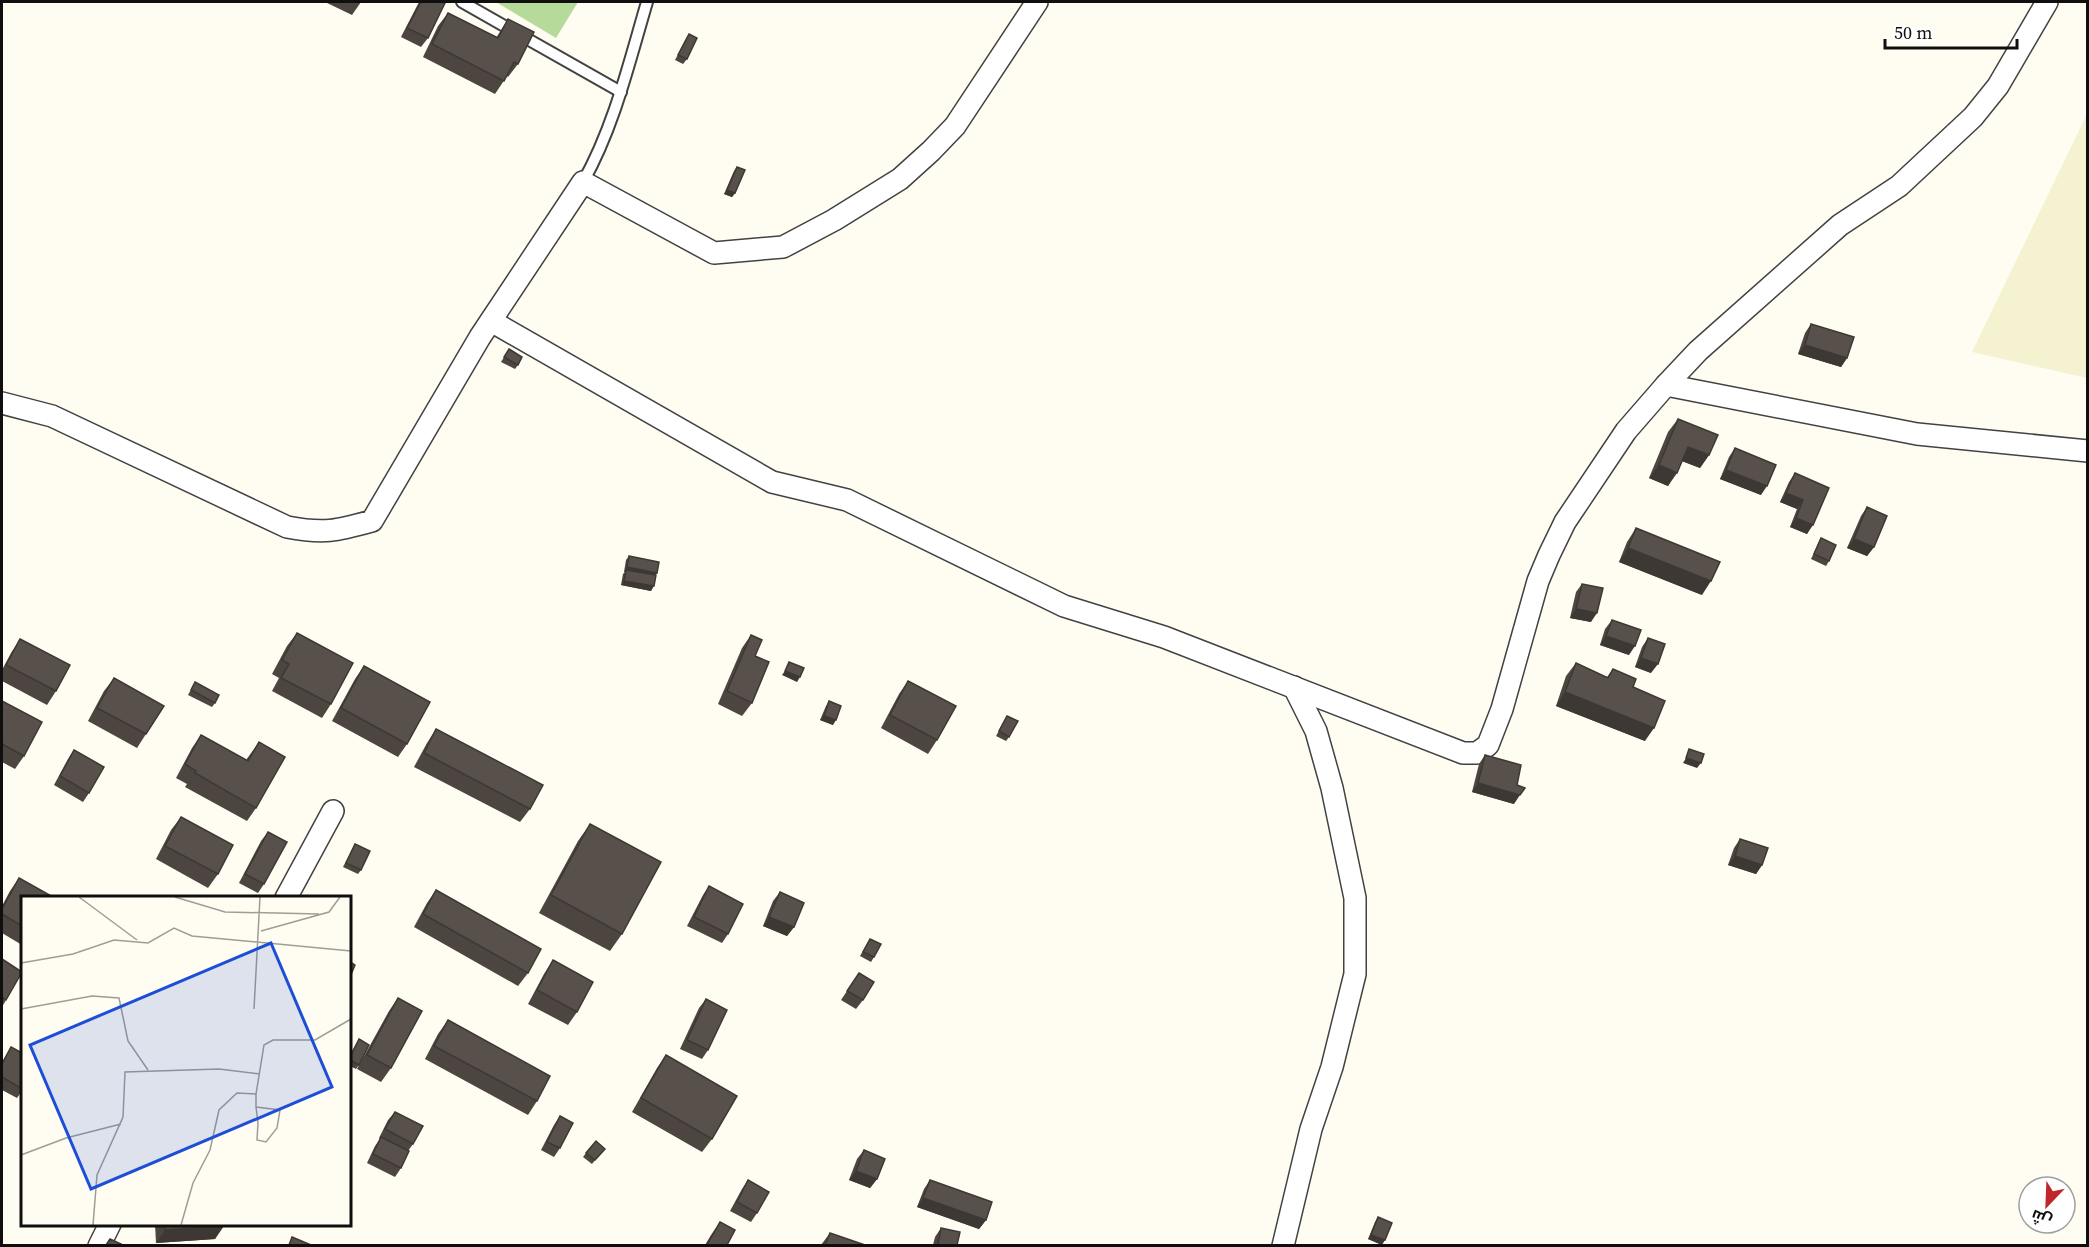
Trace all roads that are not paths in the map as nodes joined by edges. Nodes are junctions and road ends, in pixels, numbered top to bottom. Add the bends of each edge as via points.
1 (462, 2) edge
2 (647, 2) edge
3 (1037, 2) edge
4 (2047, 2) edge
5 (621, 92) junction
6 (583, 182) junction
7 (491, 321) junction
8 (1666, 385) junction
9 (2, 403) edge
10 (2088, 451) edge
11 (1294, 687) junction
12 (333, 811) dead end
13 (287, 896) edge
14 (109, 1226) edge
15 (99, 1245) edge
16 (1283, 1245) edge

1 - 5 lane
2 - 5 lane
3 - 6 street via 955,126 931,151 900,179 783,247 714,253
4 - 8 street via 1998,86 1973,117 1899,186 1840,225 1698,351
5 - 6 lane
6 - 7 street
7 - 9 street via 372,521 336,531 311,532 287,526 52,416
7 - 11 street via 772,482 847,500 1064,606 1164,637
8 - 10 street via 1917,434
8 - 11 street via 1626,431 1565,522 1538,581 1488,746 1477,753 1463,753
11 - 16 street via 1316,731 1332,788 1355,898 1355,974
12 - 13 street
14 - 15 street

